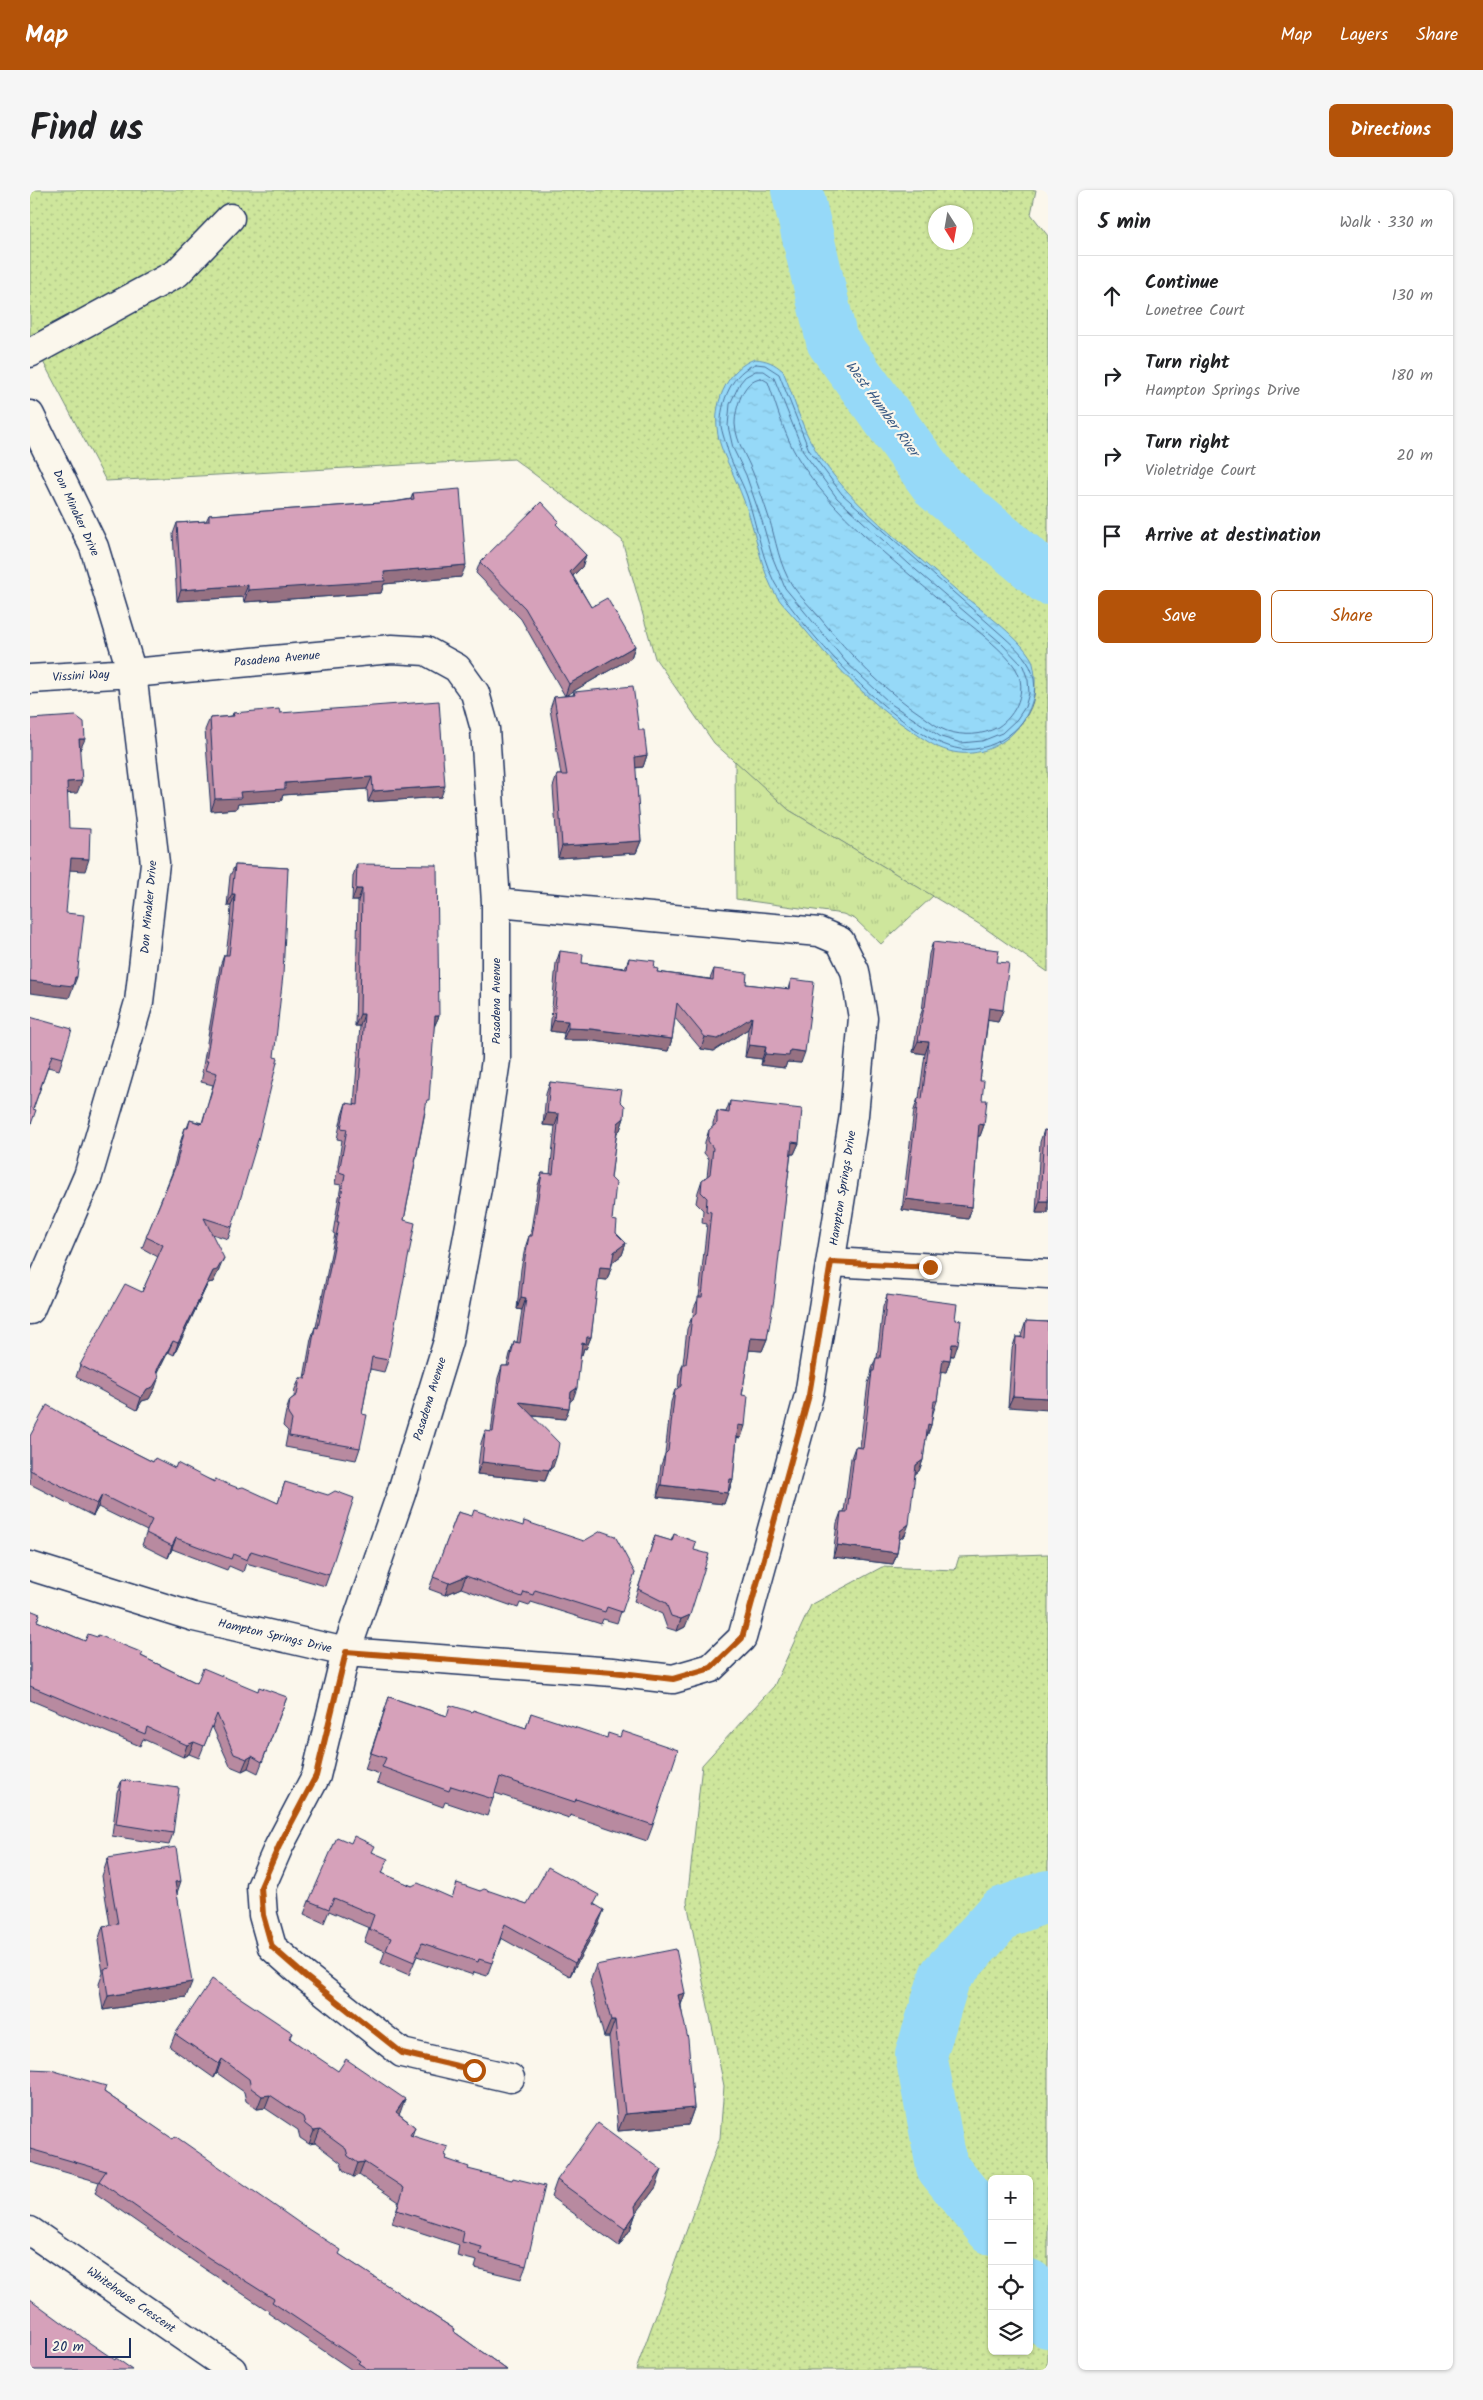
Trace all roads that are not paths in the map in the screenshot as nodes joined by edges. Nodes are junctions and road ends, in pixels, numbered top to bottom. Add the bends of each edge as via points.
1 (230, 218) dead end
2 (30, 353) edge
3 (30, 415) edge
4 (132, 673) junction
5 (30, 679) edge
6 (496, 903) junction
7 (831, 1262) junction
8 (1048, 1274) edge
9 (30, 1310) edge
10 (30, 1566) edge
11 (346, 1652) junction
12 (510, 2078) dead end
13 (30, 2231) edge
14 (232, 2370) edge

1 - 2 street via 177,273
3 - 4 street, Don Minaker Drive via 94,547
4 - 5 street, Vissini Way
4 - 6 street, Pasadena Avenue via 392,649 426,651 457,668 475,693 485,729
4 - 9 street, Don Minaker Drive via 155,862 140,1002 88,1176
6 - 7 street, Hampton Springs Drive via 819,932 840,941 855,971 863,1018 854,1114
6 - 11 street, Pasadena Avenue via 496,1060 477,1188 448,1341 401,1494
7 - 8 street
7 - 11 street, Hampton Springs Drive via 809,1395 742,1638 711,1668 673,1679
10 - 11 street, Hampton Springs Drive via 194,1617
11 - 12 street, Pasadena Avenue via 316,1776 261,1887 263,1915 272,1947 402,2053
13 - 14 street, Whitehouse Crescent

